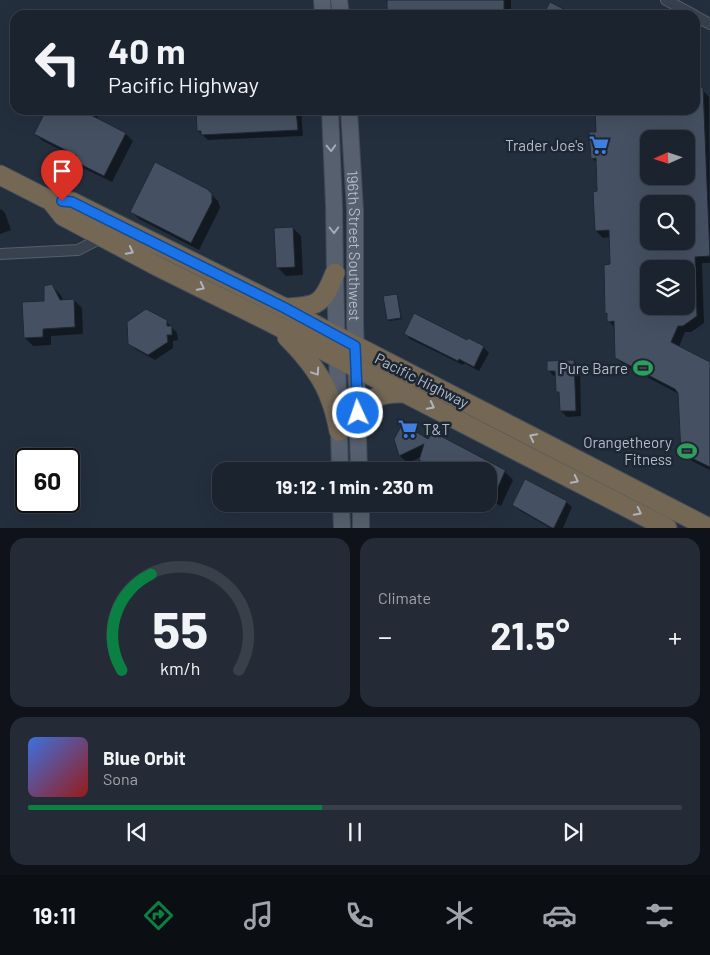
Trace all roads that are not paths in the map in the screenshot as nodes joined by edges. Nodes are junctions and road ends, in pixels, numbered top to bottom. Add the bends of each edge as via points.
1 (666, 0) edge
2 (681, 4) edge
3 (330, 115) edge
4 (333, 115) edge
5 (349, 115) edge
6 (350, 130) junction
7 (0, 175) edge
8 (51, 201) junction
9 (103, 237) junction
10 (0, 254) edge
11 (334, 274) junction
12 (285, 308) junction
13 (272, 323) junction
14 (336, 336) junction
15 (355, 346) junction
16 (337, 357) junction
17 (356, 367) junction
18 (406, 393) junction
19 (358, 430) junction
20 (339, 431) junction
21 (340, 462) edge
22 (360, 462) edge
23 (361, 512) edge
24 (362, 528) edge
25 (667, 528) edge
26 (709, 528) edge

1 - 2 street
3 -> 11 main road, 196th Street Southwest
4 - 6 main road via 341,126
5 - 6 main road, 196th Street Southwest
6 - 15 main road, 196th Street Southwest via 355,210
7 - 8 highway, Pacific Highway
8 - 9 highway, Pacific Highway via 63,216
8 - 12 highway, Pacific Highway via 72,202
9 - 10 street via 78,250
9 -> 13 highway, Pacific Highway
11 - 12 highway via 318,303
11 - 14 main road, 196th Street Southwest
12 - 14 highway, Pacific Highway
13 - 16 highway, Pacific Highway
13 -> 20 highway via 316,370 331,400
14 - 15 highway, Pacific Highway
14 - 16 main road, 196th Street Southwest
15 - 17 main road, 196th Street Southwest
26 -> 15 highway, Pacific Highway
16 - 17 highway, Pacific Highway
16 - 20 main road, 196th Street Southwest
17 - 18 highway, Pacific Highway
17 - 19 main road, 196th Street Southwest
18 - 19 highway via 383,394 373,400 366,408
18 -> 25 highway, Pacific Highway
19 - 22 main road, 196th Street Southwest
20 - 21 main road, 196th Street Southwest
23 - 24 main road

